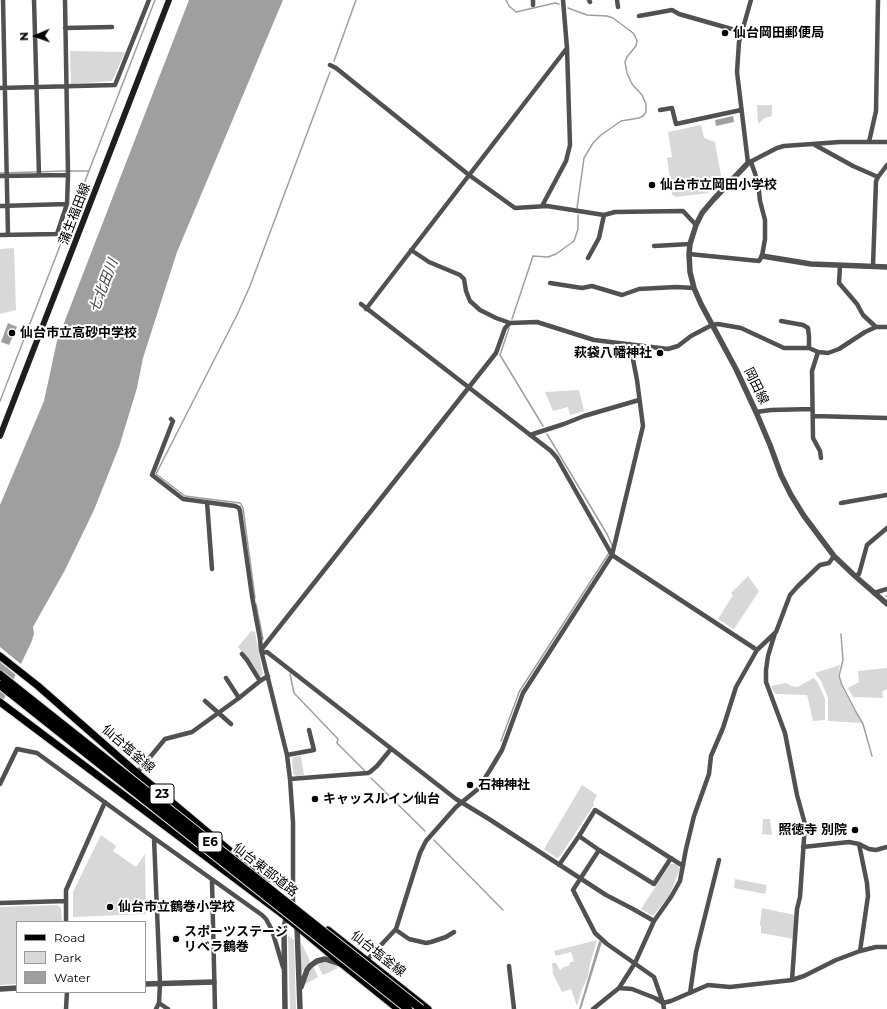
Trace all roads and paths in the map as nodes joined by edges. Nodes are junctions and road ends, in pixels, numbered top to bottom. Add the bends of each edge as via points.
1 (3, 0) edge
2 (34, 0) edge
3 (65, 0) edge
4 (149, 0) edge
5 (169, 0) edge
6 (563, 0) edge
7 (617, 0) edge
8 (751, 0) edge
9 (878, 0) edge
10 (618, 7) dead end
11 (639, 16) dead end
12 (112, 27) dead end
13 (65, 28) junction
14 (742, 32) junction
15 (567, 48) junction
16 (330, 65) dead end
17 (66, 86) junction
18 (37, 87) junction
19 (2, 88) edge
20 (660, 110) dead end
21 (741, 110) junction
22 (869, 142) junction
23 (887, 142) edge
24 (814, 144) junction
25 (749, 163) junction
26 (887, 165) edge
27 (68, 172) junction
28 (39, 173) junction
29 (7, 174) junction
30 (470, 175) junction
31 (0, 176) edge
32 (878, 177) junction
33 (67, 204) junction
34 (0, 206) edge
35 (7, 206) junction
36 (542, 206) junction
37 (604, 215) junction
38 (696, 225) junction
39 (8, 234) junction
40 (0, 235) edge
41 (690, 244) junction
42 (654, 246) dead end
43 (411, 250) junction
44 (689, 254) junction
45 (762, 256) junction
46 (588, 258) dead end
47 (840, 266) junction
48 (873, 266) junction
49 (887, 266) edge
50 (550, 283) dead end
51 (694, 288) junction
52 (361, 304) dead end
53 (366, 308) junction
54 (781, 321) dead end
55 (510, 323) junction
56 (712, 326) junction
57 (876, 327) junction
58 (887, 327) edge
59 (630, 344) junction
60 (809, 348) junction
61 (818, 352) junction
62 (468, 388) junction
63 (640, 400) junction
64 (812, 409) junction
65 (756, 412) junction
66 (813, 416) junction
67 (887, 418) edge
68 (170, 419) dead end
69 (530, 435) junction
70 (0, 436) edge
71 (821, 458) dead end
72 (887, 495) edge
73 (207, 502) junction
74 (841, 503) dead end
75 (887, 528) edge
76 (612, 555) junction
77 (834, 556) junction
78 (212, 569) dead end
79 (854, 576) junction
80 (887, 589) edge
81 (874, 593) junction
82 (887, 604) edge
83 (776, 632) junction
84 (757, 650) junction
85 (262, 651) junction
86 (242, 654) dead end
87 (0, 656) edge
88 (0, 675) edge
89 (268, 676) junction
90 (226, 678) dead end
91 (260, 681) junction
92 (0, 685) edge
93 (239, 698) junction
94 (204, 701) dead end
95 (0, 702) edge
96 (218, 713) junction
97 (231, 724) dead end
98 (309, 730) dead end
99 (391, 748) junction
100 (287, 756) junction
101 (137, 773) junction
102 (290, 779) junction
103 (0, 784) edge
104 (105, 802) junction
105 (461, 803) junction
106 (579, 836) junction
107 (154, 838) junction
108 (859, 844) junction
109 (803, 847) junction
110 (887, 847) edge
111 (599, 850) junction
112 (671, 858) junction
113 (719, 860) dead end
114 (558, 865) junction
115 (683, 866) junction
116 (581, 879) junction
117 (212, 880) junction
118 (66, 901) junction
119 (0, 903) edge
120 (292, 903) junction
121 (286, 917) junction
122 (66, 921) edge
123 (654, 921) junction
124 (298, 927) junction
125 (396, 930) junction
126 (454, 932) dead end
127 (887, 947) edge
128 (860, 951) junction
129 (367, 960) junction
130 (635, 963) junction
131 (342, 964) junction
132 (509, 966) dead end
133 (284, 969) junction
134 (792, 980) junction
135 (214, 982) junction
136 (160, 983) junction
137 (146, 984) edge
138 (16, 988) edge
139 (619, 988) junction
140 (0, 989) edge
141 (300, 989) junction
142 (690, 992) junction
143 (67, 993) edge
144 (159, 1003) junction
145 (663, 1003) junction
146 (66, 1009) edge
147 (156, 1009) edge
148 (168, 1009) edge
149 (215, 1009) edge
150 (285, 1009) edge
151 (300, 1009) edge
152 (398, 1009) edge
153 (408, 1009) edge
154 (420, 1009) edge
155 (428, 1009) edge
156 (514, 1009) edge
157 (593, 1009) edge
158 (664, 1009) edge

1 - 19 street
2 - 18 street
3 - 13 street
4 - 17 street via 115,85
5 - 70 main road, 蒲生福田線
6 - 15 street
7 - 10 street
8 - 14 street
9 - 22 street via 876,111
11 - 14 street via 672,10
12 - 13 street
13 - 17 street
14 - 21 street via 737,72
15 - 30 street
15 - 36 street via 570,145 566,161
16 - 30 street
17 - 18 street
17 - 27 street
18 - 19 street
18 - 28 street
19 - 29 street
20 - 21 street via 672,108 676,124
21 - 25 street
22 - 23 street
22 - 24 street
24 - 25 street via 777,148
24 - 32 street
25 - 38 street, 岡田線 via 713,200
25 - 45 street via 758,182 765,220
26 - 32 street
27 - 28 street
27 - 33 street
28 - 29 street
29 - 31 street
29 - 35 street
30 - 36 street via 515,208
30 - 43 street
32 - 48 street
33 - 35 street
33 - 39 street via 57,234
34 - 35 street
35 - 39 street
36 - 37 street
37 - 38 street via 615,212 683,211
37 - 46 street via 599,238
38 - 41 street, 岡田線
39 - 40 street
41 - 42 street
41 - 44 street, 岡田線
43 - 53 street
43 - 55 street via 429,262 460,275 464,279 470,301 480,310
44 - 45 street via 759,261
44 - 51 street, 岡田線
45 - 47 street
47 - 48 street
47 - 57 street via 839,283 863,315
48 - 49 street
50 - 51 street via 582,288 592,286 622,295 639,289
51 - 56 street, 岡田線
52 - 53 street
53 - 62 street
54 - 60 street via 808,328
55 - 59 street via 537,322 594,340
55 - 62 street via 505,328 496,353
56 - 59 street via 668,349
56 - 60 street via 718,324 741,328 784,348
56 - 65 street, 岡田線
57 - 58 street
57 - 61 street via 840,349 828,353
59 - 63 street
60 - 61 street
61 - 64 street via 812,371
62 - 69 street
62 - 85 street
63 - 69 street
63 - 76 street via 643,426
64 - 65 street
64 - 66 street
65 - 77 street, 岡田線 via 791,495
66 - 67 street
66 - 71 street via 813,438
68 - 73 street via 173,421 152,475 183,499
69 - 76 street via 557,458
72 - 74 street
73 - 78 street
73 - 85 street via 239,508
75 - 79 street via 867,545 859,574
76 - 84 street
76 - 105 street via 523,693 502,750 490,770 478,789
77 - 79 street, 岡田線
77 - 83 street via 829,563 820,565 790,595
79 - 81 street, 岡田線
80 - 81 street
81 - 82 street, 岡田線
83 - 84 street
83 - 109 street via 768,656 766,682 785,733 805,824
84 - 115 street via 736,687 711,756 709,774 694,816
85 - 89 street
85 - 99 street via 267,652
86 - 91 street
87 - 101 main road, 仙台塩釜線 / 23
88 - 154 highway, 仙台東部道路 / E6, bridge
89 - 91 street
89 - 100 street
90 - 93 street
91 - 93 street
92 - 153 highway, 仙台東部道路 / E6, bridge
93 - 96 street
94 - 96 street
95 - 121 main road, 23
96 - 97 street
96 - 101 street via 192,732 165,739
98 - 100 street via 314,750
99 - 102 street via 368,773
99 - 105 street
100 - 102 street
101 - 120 main road, 仙台塩釜線 / 23
102 - 120 street via 293,822
103 - 104 street via 17,749 37,753
104 - 107 street
104 - 118 street via 66,890
105 - 114 street
105 - 125 street via 426,841
106 - 111 street
106 - 112 street via 594,810
106 - 114 street
107 - 117 street
107 - 136 street
108 - 109 street via 849,842
108 - 110 street via 876,850
108 - 128 street via 868,896
109 - 134 street
111 - 112 street via 654,884
111 - 116 street
112 - 115 street
113 - 142 street via 696,952
114 - 116 street
115 - 123 street via 680,881
116 - 123 street
116 - 130 street via 573,890 595,933
117 - 133 street via 266,919
117 - 135 street
118 - 119 street
118 - 122 street
120 - 121 street
120 - 124 street
120 - 129 main road, 仙台塩釜線 / 23
121 - 124 main road, 23
121 - 133 street
123 - 130 street
124 - 131 main road, 23
124 - 141 street
125 - 126 street via 409,939 426,942 441,939
125 - 129 street
127 - 128 street
128 - 134 street
129 - 155 main road, 仙台塩釜線 / 23
130 - 139 street
130 - 145 street via 654,977
131 - 141 street via 325,959 316,961 307,970
131 - 152 main road, 23
132 - 156 street
133 - 150 street
134 - 142 street via 730,986 708,985
135 - 136 street
135 - 149 street
136 - 137 street
136 - 144 street
138 - 140 street
139 - 145 street via 632,989
139 - 157 street
141 - 151 street
142 - 145 street
143 - 146 street
144 - 147 street
144 - 148 street
145 - 158 street

